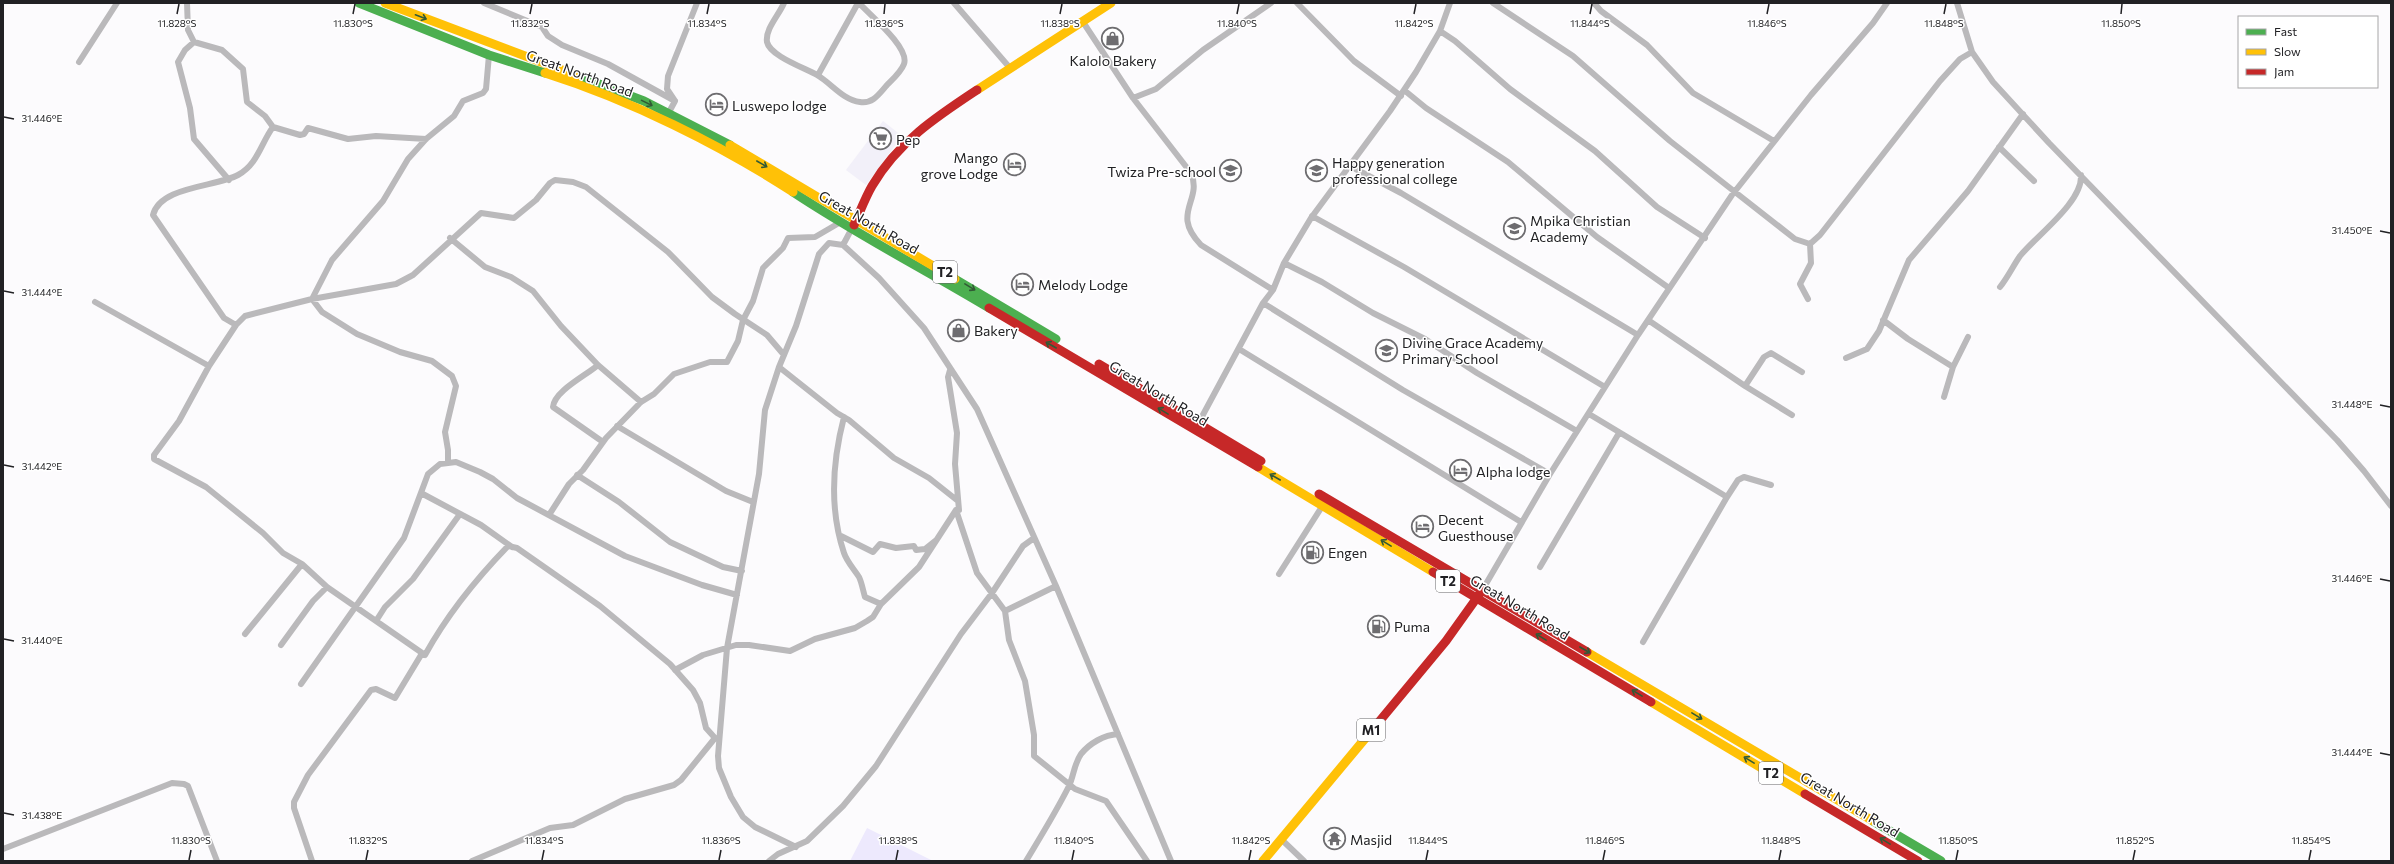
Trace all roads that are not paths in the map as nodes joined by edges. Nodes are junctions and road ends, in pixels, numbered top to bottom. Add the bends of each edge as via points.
1 (117, 3) edge
2 (187, 3) edge
3 (359, 3) edge
4 (385, 3) edge
5 (484, 3) edge
6 (696, 3) edge
7 (784, 3) edge
8 (859, 3) edge
9 (954, 3) edge
10 (1111, 3) edge
11 (1271, 3) edge
12 (1297, 3) edge
13 (1450, 3) edge
14 (1493, 3) edge
15 (1594, 3) edge
16 (1887, 3) edge
17 (1957, 3) edge
18 (1083, 22) junction
19 (1440, 31) junction
20 (194, 42) junction
21 (1972, 52) junction
22 (489, 55) junction
23 (80, 62) dead end
24 (1010, 68) junction
25 (818, 75) junction
26 (1403, 93) junction
27 (1133, 98) junction
28 (675, 101) junction
29 (668, 114) junction
30 (2023, 114) junction
31 (273, 127) junction
32 (426, 139) junction
33 (1774, 142) junction
34 (1999, 147) junction
35 (1350, 166) junction
36 (2081, 175) junction
37 (229, 180) junction
38 (2034, 181) dead end
39 (1735, 192) junction
40 (1312, 216) junction
41 (857, 219) junction
42 (839, 223) junction
43 (851, 230) junction
44 (450, 238) junction
45 (1704, 238) junction
46 (1810, 244) junction
47 (843, 245) junction
48 (1284, 263) junction
49 (2000, 287) dead end
50 (1669, 288) junction
51 (1273, 290) junction
52 (312, 299) junction
53 (1808, 300) dead end
54 (95, 302) dead end
55 (1263, 303) junction
56 (743, 320) junction
57 (1648, 320) junction
58 (1883, 320) junction
59 (236, 325) junction
60 (1638, 335) junction
61 (1968, 337) dead end
62 (1238, 349) junction
63 (784, 355) junction
64 (1846, 358) dead end
65 (598, 365) junction
66 (209, 366) junction
67 (779, 367) junction
68 (1954, 367) junction
69 (950, 370) junction
70 (1802, 372) dead end
71 (1745, 386) junction
72 (1605, 387) junction
73 (1944, 397) dead end
74 (641, 402) junction
75 (1589, 414) junction
76 (1792, 415) dead end
77 (844, 417) junction
78 (1198, 424) junction
79 (617, 426) junction
80 (1577, 431) junction
81 (1619, 433) junction
82 (603, 442) junction
83 (448, 463) junction
84 (1550, 474) junction
85 (577, 475) junction
86 (1771, 485) dead end
87 (421, 492) junction
88 (1727, 497) junction
89 (958, 501) junction
90 (752, 502) junction
91 (1323, 505) junction
92 (2391, 506) edge
93 (956, 510) junction
94 (460, 514) junction
95 (549, 515) junction
96 (1521, 522) junction
97 (841, 536) junction
98 (939, 537) junction
99 (1034, 538) junction
100 (512, 547) junction
101 (302, 564) junction
102 (1540, 567) dead end
103 (742, 571) junction
104 (1278, 574) dead end
105 (1056, 586) junction
106 (327, 587) junction
107 (1483, 589) junction
108 (992, 593) junction
109 (737, 595) junction
110 (1477, 598) junction
111 (881, 604) junction
112 (356, 608) junction
113 (1005, 611) junction
114 (376, 621) junction
115 (244, 634) dead end
116 (1643, 642) dead end
117 (281, 645) dead end
118 (727, 648) junction
119 (424, 655) junction
120 (675, 670) junction
121 (301, 684) dead end
122 (1118, 734) junction
123 (717, 738) junction
124 (1070, 784) junction
125 (1281, 839) junction
126 (796, 847) junction
127 (3, 849) edge
128 (1929, 858) edge
129 (217, 861) edge
130 (312, 861) edge
131 (472, 861) edge
132 (769, 861) edge
133 (1026, 861) edge
134 (1147, 861) edge
135 (1171, 861) edge
136 (1263, 861) edge
137 (1304, 861) edge
138 (1918, 861) edge
139 (1941, 861) edge

1 - 23 street
2 - 20 street via 188,30
3 - 22 main road, Great North Road / T2
4 -> 29 main road, Great North Road / T2 via 601,84
5 - 28 street via 542,27 548,36 562,45 608,64
6 - 28 street via 668,76 667,89
7 - 25 street via 768,33 768,44 792,64
8 - 25 street
8 - 25 street via 904,51 902,69 874,100 867,102 851,100
9 - 24 street
10 - 18 main road
11 - 27 street via 1203,50 1156,89
12 - 26 street via 1354,61
13 - 19 street
14 - 39 street via 1573,56 1670,142
15 - 33 street via 1647,45 1693,93
16 - 33 street
17 - 21 street
18 - 24 main road
18 - 27 street
19 - 26 street
19 - 45 street via 1510,89 1595,151 1657,207
20 - 31 street via 222,50 243,69 247,102 265,116
20 - 37 street via 184,50 178,65 190,108 191,129 197,144 223,170
21 - 30 street via 1993,82
21 - 46 street via 1960,59 1940,81 1820,235
22 - 32 street via 486,89 483,93 463,101 454,116
22 - 42 main road, Great North Road / T2 via 567,80 664,120 783,186
24 - 41 main road via 929,121 904,144 871,187
26 - 35 street
26 - 50 street via 1508,162 1597,237
27 - 51 street via 1191,173 1194,191 1186,211 1193,237 1201,245
28 - 29 street
29 -> 41 main road, Great North Road / T2 via 726,143
30 - 34 street
30 - 36 street
31 - 32 street via 295,135 304,134 308,128 348,139 376,136
31 - 37 street via 264,141 263,149 252,163 246,170
32 - 52 street via 408,159 383,201 332,260
33 - 39 street
34 - 38 street
34 - 58 street via 1968,191 1909,260
35 - 40 street
35 - 60 street via 1401,193
36 - 49 street via 2075,196 2020,257
36 - 92 street via 2337,440
37 - 59 street via 192,187 177,193 157,207 153,215 224,318
39 - 45 street
39 - 46 street via 1795,239
40 - 48 street
40 - 72 street via 1404,267
41 - 43 main road
41 -> 78 main road, Great North Road / T2
42 - 43 main road, Great North Road / T2
42 - 56 street via 815,237 788,238 783,248 763,268 753,301
43 - 47 street
91 -> 43 main road, Great North Road / T2 via 906,259
44 - 52 street via 412,274 396,284
44 - 56 street via 481,212 514,218 536,200 550,183 555,180 573,182 605,200 668,252 712,297
44 - 65 street via 485,267 511,277 533,291 560,326
45 - 50 street
46 - 53 street via 1811,263 1800,284
47 - 63 street via 829,243 819,254
47 - 69 street via 879,278 924,328
48 - 51 street
48 - 80 street via 1425,340
50 - 57 street
51 - 55 street
52 - 59 street via 254,312 245,316
52 - 83 street via 322,312 357,334 400,352 432,361 452,376 456,386 445,432
54 - 66 street
55 - 62 street
55 - 84 street via 1403,390
56 - 63 street via 767,335
56 - 74 street via 738,341 727,362 710,362 674,374 654,394
57 - 60 street
57 - 71 street
58 - 64 street via 1867,349
58 - 68 street via 1908,340
59 - 66 street
60 - 72 street
61 - 68 street
62 - 78 street
62 - 96 street
63 - 67 street
65 - 74 street
65 - 82 street via 567,387 555,400 553,407
66 - 101 street via 179,421 161,444 154,459 206,487 248,520 283,553
67 - 77 street
67 - 90 street via 765,410 759,474
68 - 73 street
69 - 89 street via 949,390 957,433 955,464
69 - 99 street via 977,409
70 - 71 street via 1771,353 1764,357
71 - 76 street
72 - 75 street
74 - 79 street
75 - 80 street
75 - 81 street
77 - 89 street via 894,458 929,478
77 - 97 street via 834,459 833,482
78 - 107 main road, Great North Road / T2
79 - 82 street
79 - 90 street via 726,491
80 - 84 street
81 - 88 street
81 - 102 street
82 - 85 street
83 - 87 street via 432,469
83 - 95 street via 456,462 480,472
84 - 96 street
85 - 95 street
85 - 103 street via 625,506 670,542 723,567
86 - 88 street via 1744,477 1738,480
87 - 94 street
87 - 112 street via 404,538
88 - 116 street
89 - 93 street via 960,510
90 - 103 street
91 - 104 street
110 -> 91 main road, Great North Road / T2
93 - 98 street
93 - 108 street via 975,569
94 - 100 street
94 - 114 street via 413,579 385,607
95 - 109 street via 625,556 702,585
96 - 107 street
97 - 98 street via 873,552 880,544 896,548 914,546 916,550 925,549
97 - 111 street via 844,553 859,578 866,598
98 - 111 street via 919,567
99 - 105 street
99 - 108 street via 1023,546
100 - 119 street via 508,546 480,576 440,628
100 - 120 street via 600,606
101 - 106 street
101 - 115 street
103 - 109 street
105 - 113 street
105 - 122 street
106 - 112 street
106 - 117 street via 313,601
107 - 110 main road, M1
107 -> 128 main road, Great North Road / T2
108 - 113 street
108 - 126 street via 961,634 876,766 843,806 807,841
109 - 118 street
110 - 125 main road, M1 via 1446,641
138 -> 110 main road, Great North Road / T2
111 - 118 street via 873,617 855,628 815,639 790,651 742,644
112 - 114 street
112 - 121 street
113 - 124 street via 1009,640 1025,682 1034,735 1034,756
114 - 119 street
118 - 120 street via 703,655
118 - 123 street
119 - 130 street via 421,655 394,698 376,689 371,690 308,775 294,802 294,808
120 - 123 street via 700,703 706,728
122 - 124 street via 1107,734 1082,754 1073,769
122 - 135 street
123 - 126 street via 719,768 737,809 755,827
123 - 131 street via 674,785 625,799 573,825 550,828
124 - 133 street
124 - 134 street via 1081,792 1106,801
125 - 136 main road, M1
125 - 137 street
126 - 132 street via 778,854
127 - 129 street via 172,783 178,783 188,786
128 - 139 main road, Great North Road / T2

